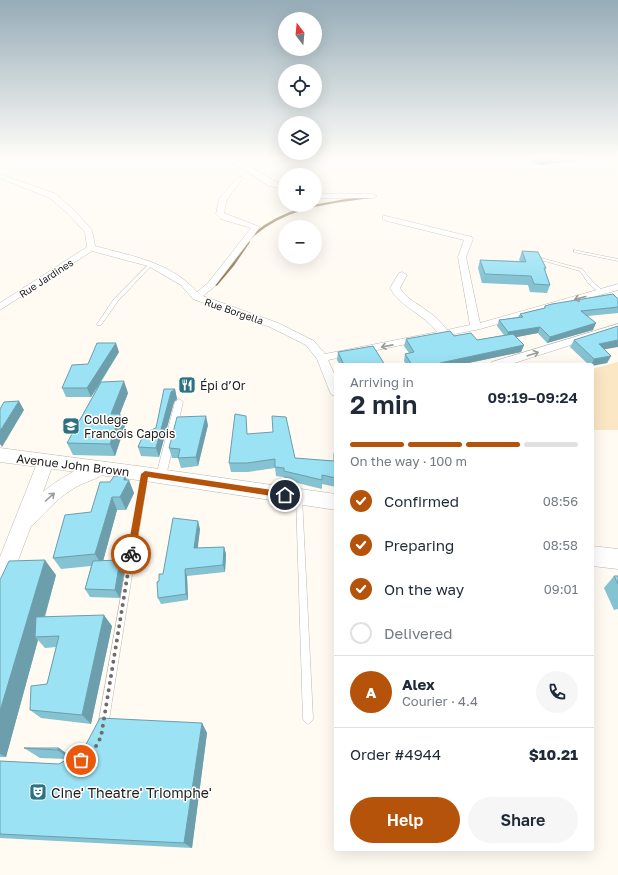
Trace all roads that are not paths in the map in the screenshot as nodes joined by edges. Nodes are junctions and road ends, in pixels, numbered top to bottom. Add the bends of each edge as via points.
1 (57, 200) edge
2 (223, 200) edge
3 (386, 218) dead end
4 (91, 248) junction
5 (575, 251) dead end
6 (542, 259) edge
7 (618, 260) edge
8 (151, 264) junction
9 (402, 275) dead end
10 (618, 287) edge
11 (602, 292) junction
12 (196, 297) junction
13 (0, 307) edge
14 (99, 324) dead end
15 (476, 327) junction
16 (618, 327) edge
17 (445, 335) junction
18 (322, 358) junction
19 (502, 363) edge
20 (334, 387) edge
21 (179, 402) dead end
22 (0, 455) edge
23 (46, 461) junction
24 (100, 469) junction
25 (153, 475) junction
26 (299, 497) junction
27 (334, 502) edge
28 (23, 525) junction
29 (594, 556) edge
30 (618, 559) edge
31 (0, 583) edge
32 (308, 719) dead end
33 (101, 737) edge

1 - 4 street via 90,232
2 - 12 street via 220,214 256,227 211,285
3 - 15 street via 469,239 462,257
4 - 8 street, Rue Borgella
4 - 13 street, Rue Jardines
5 - 7 lane
6 - 11 lane via 581,270
8 - 12 street, Rue Borgella via 184,283
8 - 14 lane via 116,300
9 - 17 street via 395,288 399,295 437,324
10 - 11 street
11 -> 15 street
12 - 18 street, Rue Borgella via 274,325 310,343
15 - 17 street
19 -> 16 street
17 -> 18 street
18 - 20 street, Rue Borgella
21 - 25 street
22 - 23 main road, Avenue John Brown
23 - 24 main road, Avenue John Brown
23 - 28 street
24 - 25 main road, Avenue John Brown
28 -> 24 street via 59,488
25 - 26 main road, Avenue John Brown
25 - 33 lane
26 - 27 main road, Avenue John Brown
26 - 32 lane
28 - 31 street
29 - 30 main road

